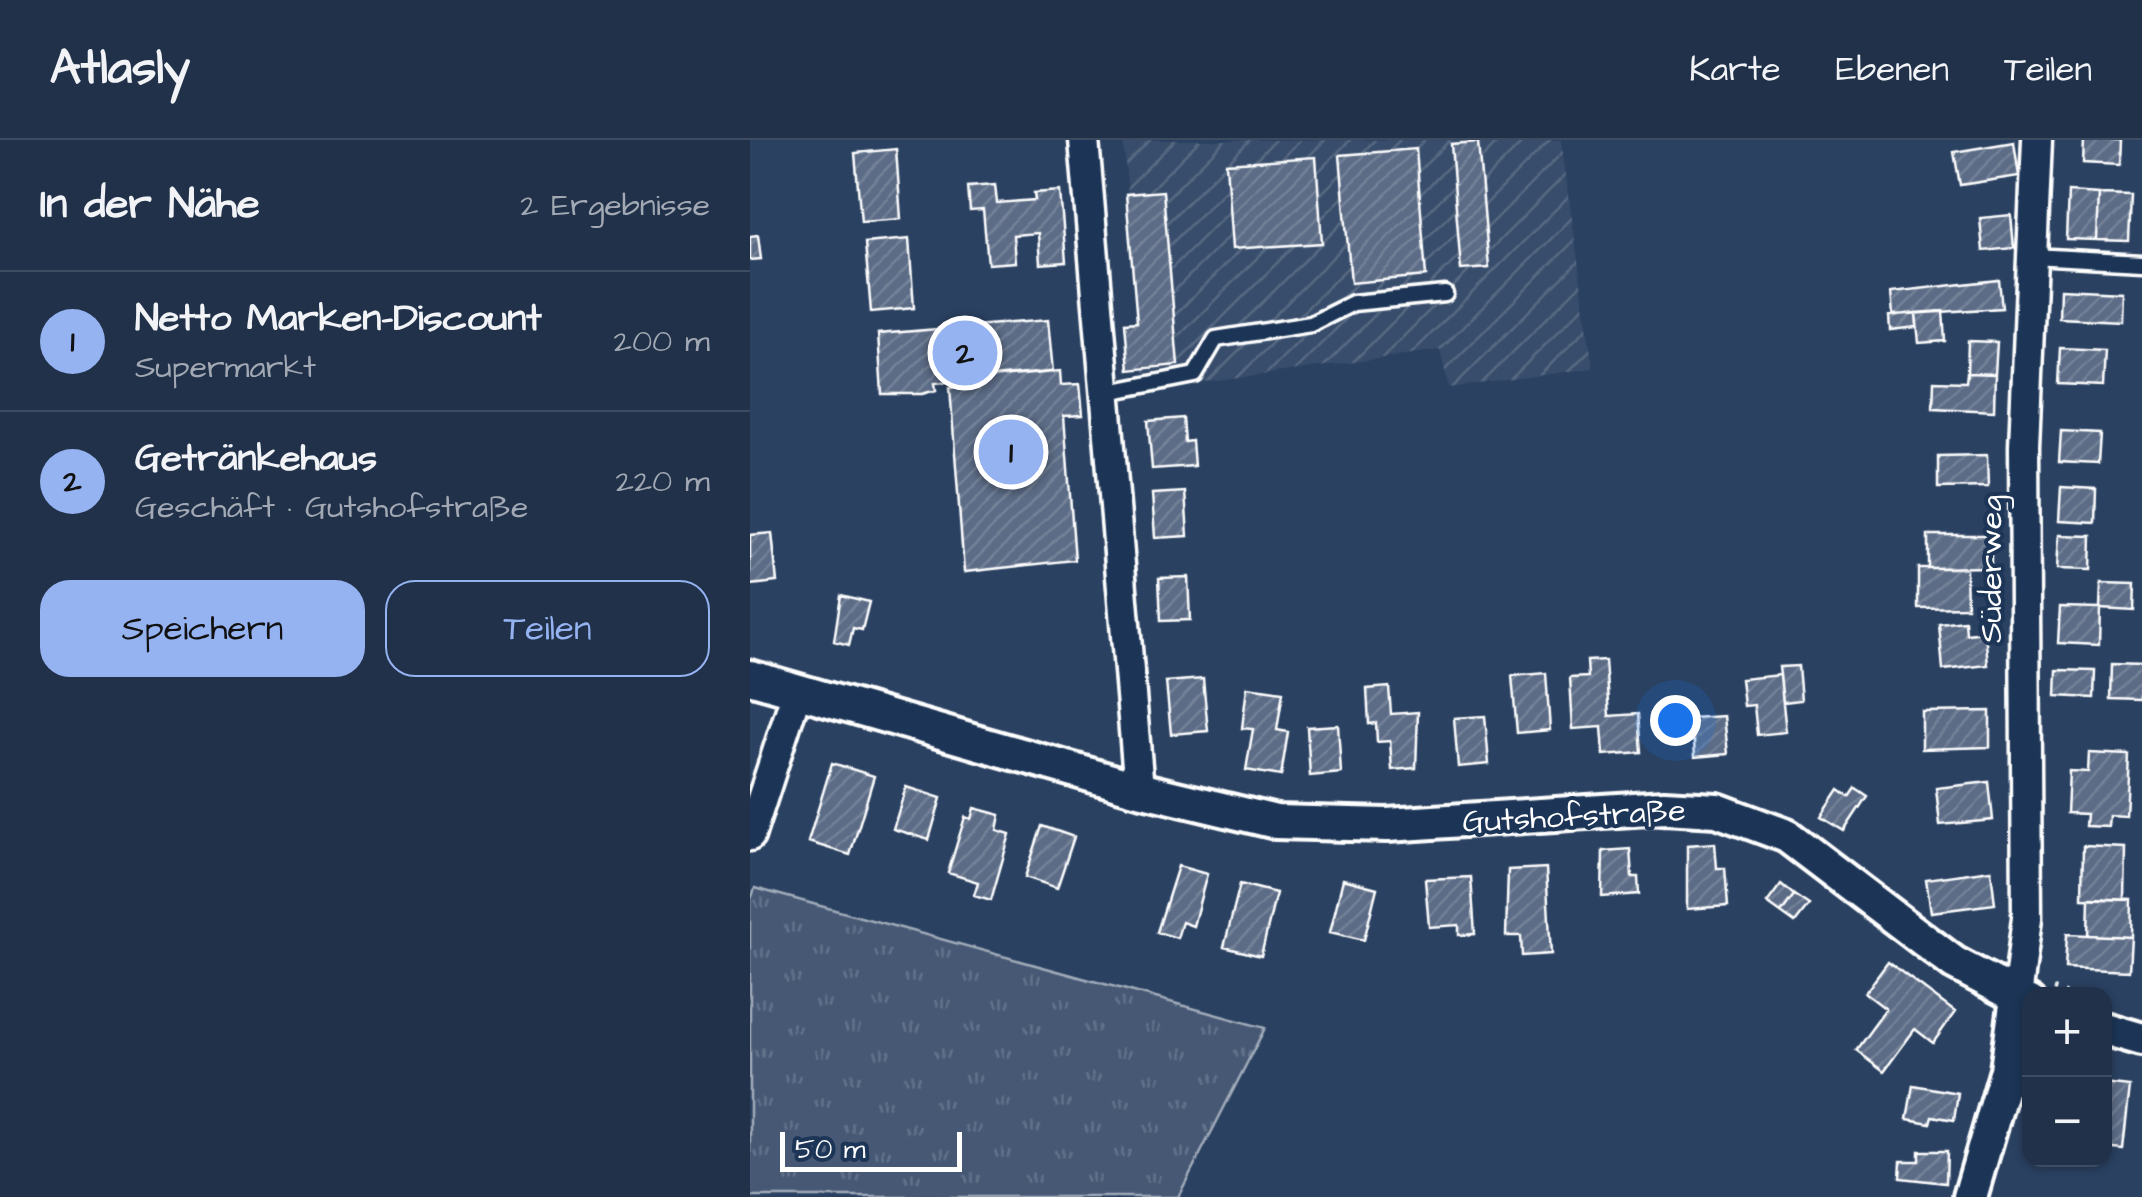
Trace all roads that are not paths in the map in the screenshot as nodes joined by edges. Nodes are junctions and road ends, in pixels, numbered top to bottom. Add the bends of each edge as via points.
1 (1084, 140) edge
2 (2037, 140) edge
3 (2031, 256) junction
4 (2142, 262) edge
5 (1446, 294) dead end
6 (1103, 393) junction
7 (750, 678) edge
8 (797, 691) junction
9 (1139, 790) junction
10 (750, 836) edge
11 (2024, 987) edge
12 (2022, 999) edge
13 (2022, 1004) edge
14 (2112, 1031) edge
15 (2142, 1040) edge
16 (1970, 1197) edge

1 - 6 street
2 - 3 street, Süderweg
3 - 4 lane
3 - 11 street, Süderweg via 2024,446
5 - 6 lane via 1353,303 1312,324 1216,339 1195,374
6 - 9 street
7 - 8 street, Gutshofstraße
8 - 9 street, Gutshofstraße
8 - 10 street
9 - 12 street, Gutshofstraße via 1276,822 1328,826 1717,810 1788,836 1954,964
13 - 16 street
14 - 15 street

